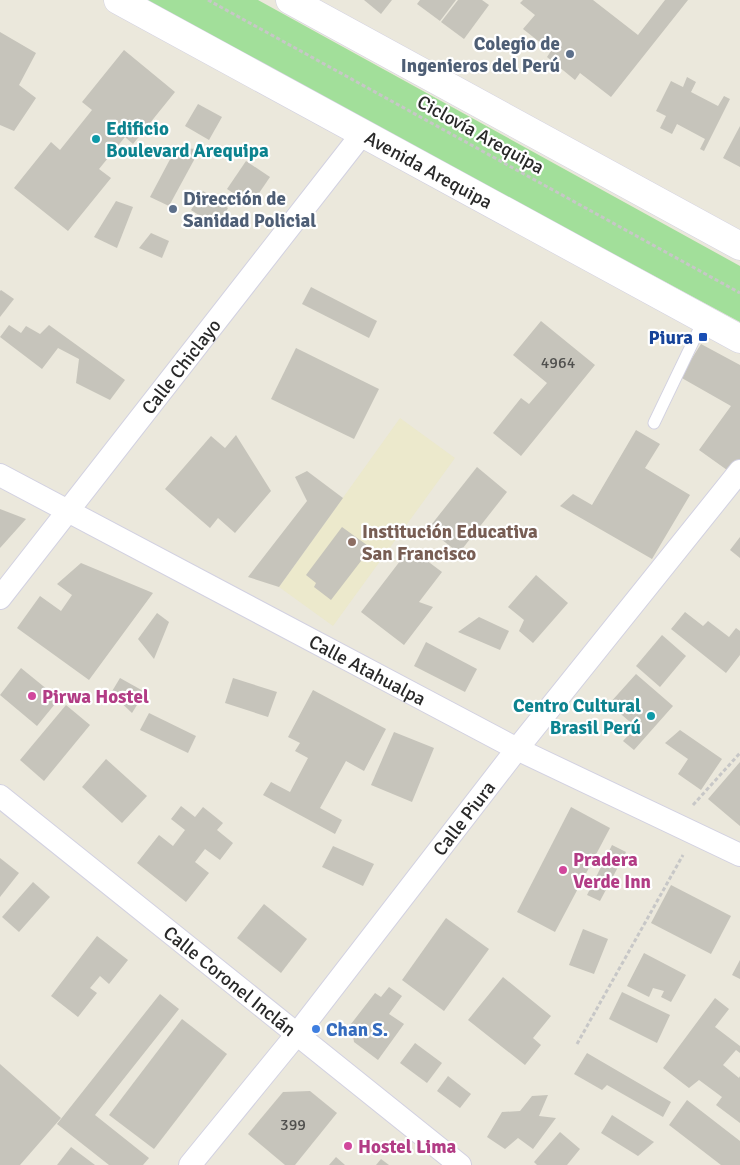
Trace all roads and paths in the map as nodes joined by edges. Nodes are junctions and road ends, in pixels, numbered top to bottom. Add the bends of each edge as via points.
1 (118, 0) edge
2 (208, 0) edge
3 (290, 0) edge
4 (362, 134) junction
5 (740, 246) edge
6 (740, 293) edge
7 (704, 319) junction
8 (740, 339) edge
9 (654, 424) dead end
10 (740, 471) edge
11 (0, 475) edge
12 (68, 510) junction
13 (1, 596) edge
14 (517, 749) junction
15 (740, 753) edge
16 (0, 796) edge
17 (673, 824) junction
18 (695, 834) junction
19 (740, 855) edge
20 (297, 1034) junction
21 (577, 1044) dead end
22 (190, 1165) edge
23 (460, 1165) edge

1 - 4 main road, Avenida Arequipa
2 - 6 path, Ciclovía Arequipa
3 - 5 main road
4 - 7 main road, Avenida Arequipa
4 - 12 street, Calle Chiclayo
7 - 8 main road, Avenida Arequipa
7 - 9 lane
10 - 14 street, Calle Piura
11 - 12 street, Calle Atahualpa
12 - 13 street, Calle Chiclayo
12 - 14 street, Calle Atahualpa
14 - 17 street, Calle Atahualpa
14 - 20 street, Calle Piura
15 - 17 path
16 - 20 street, Calle Coronel Inclán
17 - 18 street, Calle Atahualpa
18 - 19 street, Calle Atahualpa
18 - 21 path
20 - 22 street, Calle Piura
20 - 23 street, Calle Coronel Inclán

